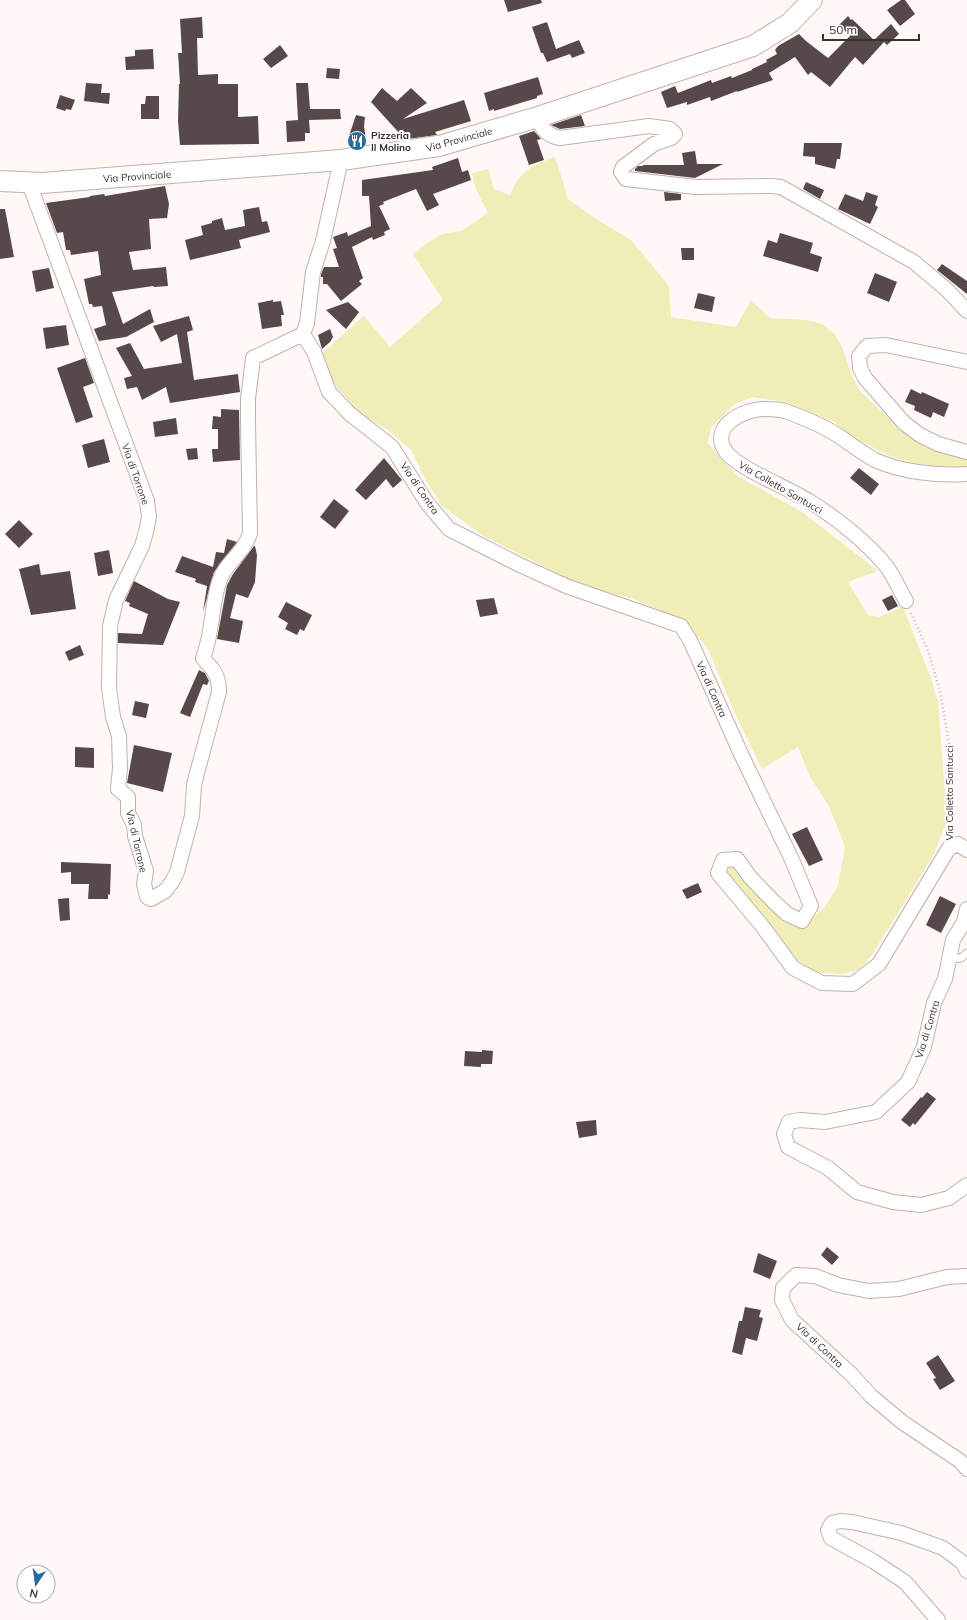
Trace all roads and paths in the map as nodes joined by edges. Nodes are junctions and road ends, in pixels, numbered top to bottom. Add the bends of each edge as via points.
1 (812, 0) edge
2 (538, 117) junction
3 (341, 160) junction
4 (0, 181) edge
5 (30, 183) junction
6 (967, 312) edge
7 (303, 334) junction
8 (967, 362) edge
9 (967, 452) edge
10 (967, 474) edge
11 (906, 601) joint
12 (949, 848) junction
13 (967, 850) edge
14 (967, 909) edge
15 (967, 953) edge
16 (950, 959) junction
17 (967, 1184) edge
18 (967, 1276) edge
19 (967, 1469) edge
20 (967, 1570) edge
21 (938, 1620) edge

1 - 2 street, Via Provinciale via 790,23 753,46
2 - 3 street, Via Provinciale via 439,146
2 - 6 street via 539,123 551,137 560,138 649,126 670,129 675,134 671,138 654,144 623,167 621,172 626,179 696,187 781,187 914,262 946,289
3 - 5 street, Via Provinciale
3 - 7 street via 323,241 313,272 307,323
4 - 5 street, Via Provinciale
5 - 7 street, Via di Torrone via 147,501 149,517 142,546 116,600 110,626 109,688 113,718 119,736 118,789 128,797 128,813 134,825 146,870 144,884 147,897 151,899 165,891 177,872 192,816 194,785 219,692 214,670 202,658 219,581 225,568 244,548 250,533 248,399 253,358
7 - 12 street, Via di Contra via 314,352 329,392 350,414 392,447 428,503 449,529 566,586 681,626 690,640 811,906 802,921 787,914 750,877 737,859 723,860 718,873 793,968 822,983 853,984 879,964
8 - 9 street via 886,345 867,346 859,356 860,368 865,378 904,423 938,444
10 - 11 street, Via Colletto Santucci via 938,474 897,468 875,460 827,429 784,411 763,408 744,413 729,422 721,431 720,441 726,453 741,464 810,501 860,538 887,568
11 - 12 path, Via Colletto Santucci via 929,653 941,696 950,749
12 - 13 street via 958,844
14 - 16 street, Via di Contra via 964,922 953,940
15 - 16 lane via 961,958
16 - 17 street, Via di Contra via 945,979 934,1003 924,1047 908,1082 876,1112 825,1122 790,1122 784,1134 788,1147 828,1168 857,1192 886,1200 921,1205 949,1198
18 - 19 street, Via di Contra via 947,1277 899,1289 869,1291 838,1285 815,1276 796,1275 783,1288 782,1300 792,1320 871,1396 902,1422 960,1461
20 - 21 street via 963,1563 942,1548 901,1533 852,1522 832,1523 828,1530 831,1538 906,1582

